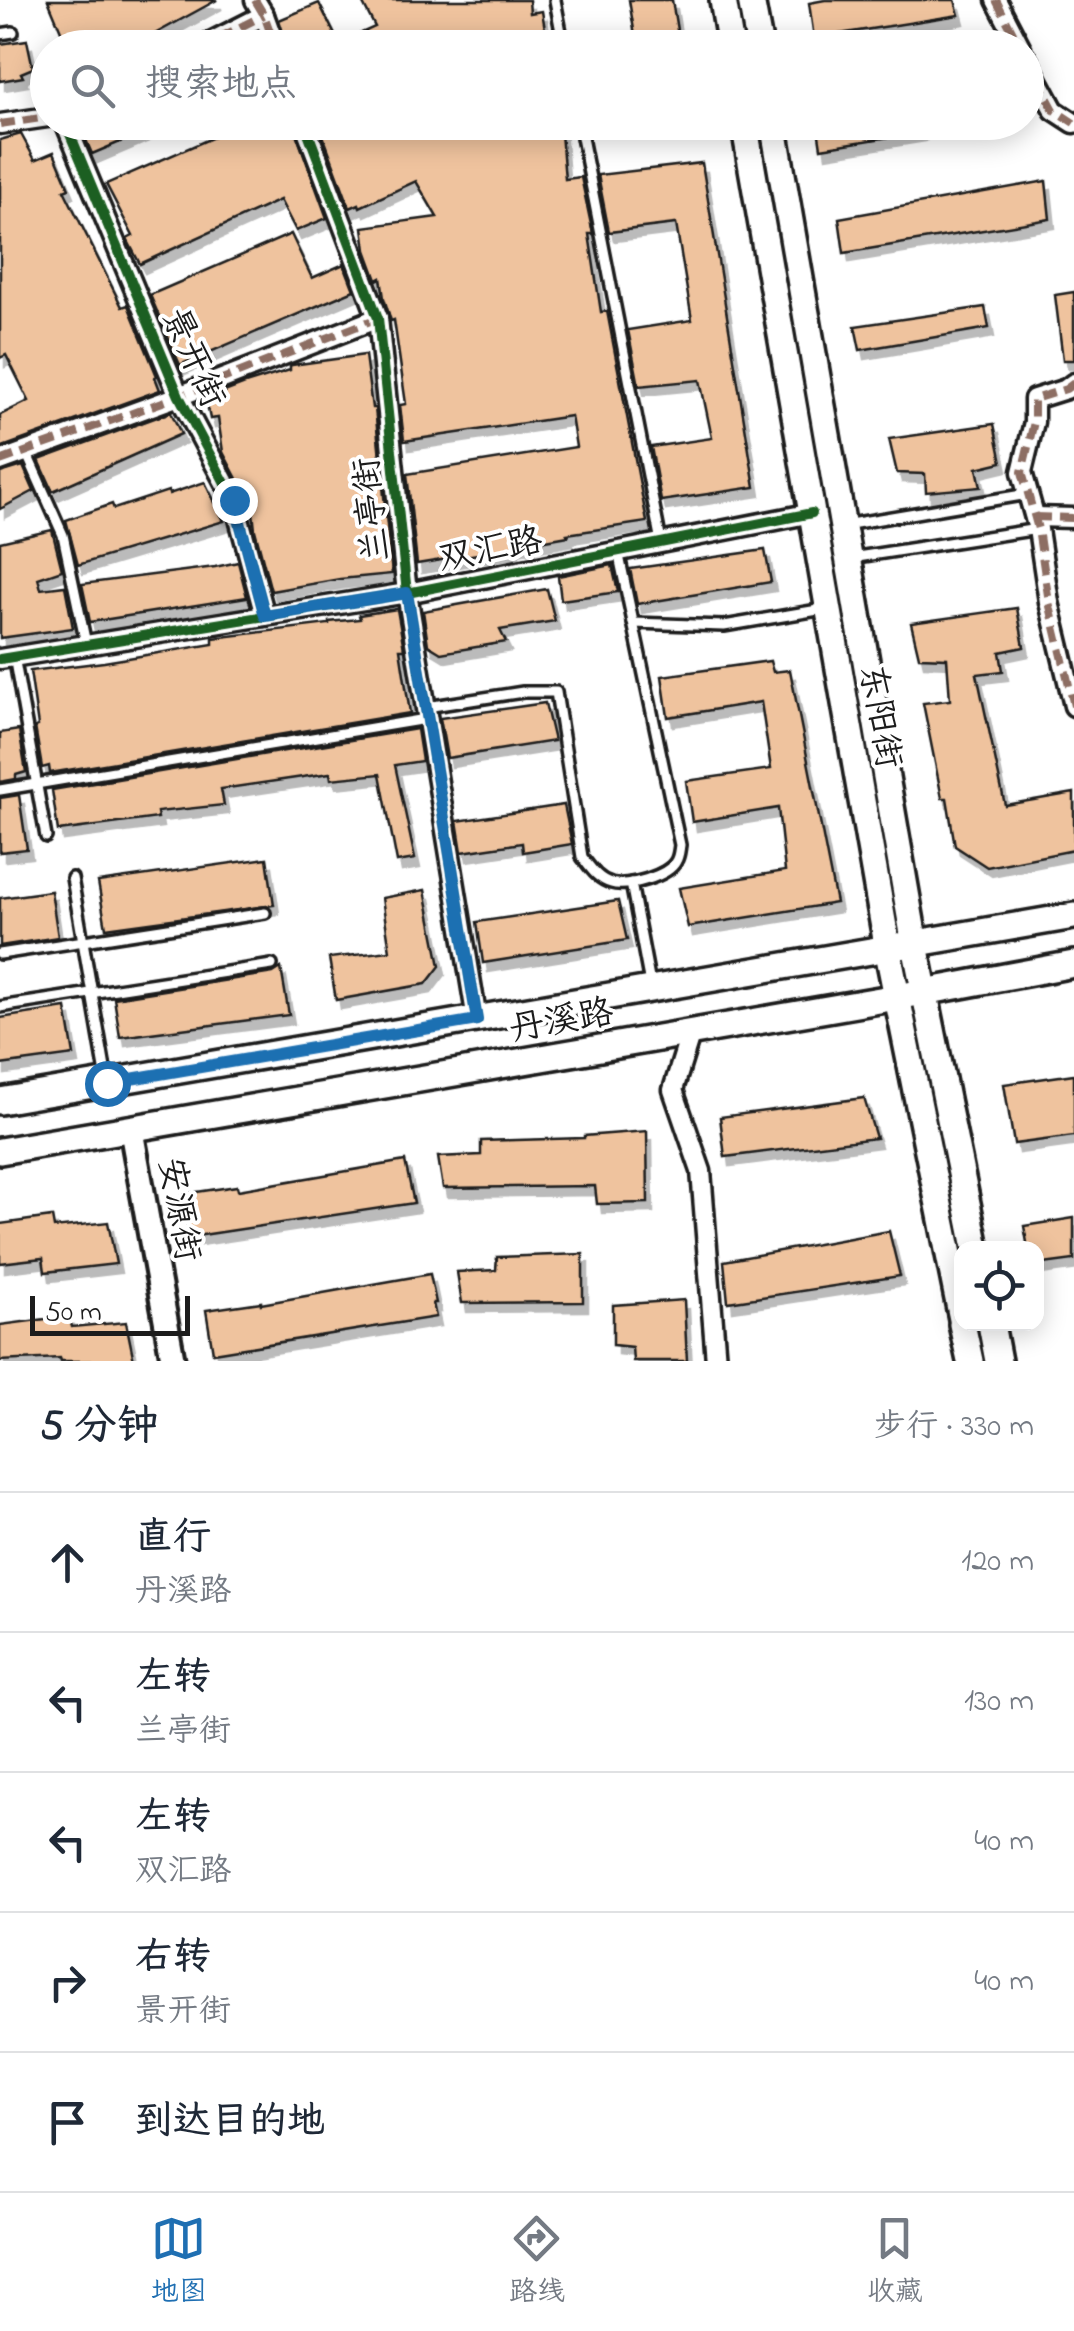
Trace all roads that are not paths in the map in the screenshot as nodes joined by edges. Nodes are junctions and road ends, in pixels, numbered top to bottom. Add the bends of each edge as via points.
1 (555, 0) edge
2 (723, 0) edge
3 (751, 0) edge
4 (996, 0) edge
5 (259, 8) edge
6 (225, 30) edge
7 (561, 30) edge
8 (728, 30) edge
9 (757, 30) edge
10 (1011, 30) edge
11 (13, 32) dead end
12 (0, 34) edge
13 (1044, 91) edge
14 (30, 120) edge
15 (0, 124) edge
16 (1074, 124) edge
17 (73, 140) edge
18 (311, 140) edge
19 (582, 140) edge
20 (747, 140) edge
21 (775, 140) edge
22 (378, 318) junction
23 (1074, 382) edge
24 (179, 396) junction
25 (26, 452) junction
26 (0, 461) edge
27 (1028, 494) junction
28 (812, 513) junction
29 (1074, 518) edge
30 (1036, 523) junction
31 (842, 526) junction
32 (661, 543) junction
33 (618, 552) junction
34 (848, 558) junction
35 (407, 593) junction
36 (828, 608) junction
37 (265, 616) junction
38 (633, 624) junction
39 (87, 644) junction
40 (7, 657) edge
41 (1071, 676) edge
42 (1074, 706) edge
43 (427, 713) junction
44 (36, 784) junction
45 (0, 790) edge
46 (46, 837) dead end
47 (72, 878) dead end
48 (632, 883) junction
49 (265, 913) dead end
50 (1074, 916) edge
51 (83, 941) junction
52 (915, 945) junction
53 (888, 949) junction
54 (0, 954) edge
55 (1074, 964) edge
56 (272, 965) dead end
57 (652, 990) junction
58 (92, 992) junction
59 (924, 992) junction
60 (897, 998) junction
61 (0, 1006) edge
62 (477, 1020) junction
63 (691, 1032) junction
64 (107, 1083) junction
65 (0, 1101) edge
66 (131, 1128) junction
67 (0, 1150) edge
68 (975, 1241) edge
69 (954, 1281) edge
70 (964, 1331) edge
71 (992, 1331) edge
72 (173, 1361) edge
73 (716, 1361) edge
74 (970, 1361) edge
75 (998, 1361) edge

1 - 7 lane
2 - 8 main road
3 - 9 main road
4 - 10 street
5 - 6 street
11 - 12 lane
13 - 16 street via 1054,110
14 - 15 street
17 - 24 street, 景开街
18 - 22 street, 兰亭街
19 - 32 lane
20 - 28 main road, 东阳街
21 - 31 main road, 东阳街
22 - 24 street
22 - 35 street, 兰亭街
23 - 27 street via 1034,399 1022,472
24 - 25 street
24 - 37 street, 景开街 via 234,500
25 - 26 street
25 - 39 lane via 64,534
27 - 30 street
27 - 31 lane
28 - 32 street, 双汇路
28 - 36 main road, 东阳街
29 - 30 street
30 - 34 lane
30 - 41 street
31 - 34 main road, 东阳街
32 - 33 street, 双汇路
33 - 35 street, 双汇路
33 - 38 lane
34 - 52 main road, 东阳街
35 - 37 street, 双汇路
35 - 43 street, 兰亭街
36 - 38 lane via 724,626
36 - 53 main road, 东阳街
37 - 39 street, 双汇路
38 - 48 lane via 680,846 675,864
39 - 40 street, 双汇路
40 - 44 lane
41 - 42 street
43 - 44 lane
43 - 48 lane via 523,692 556,692 582,856 596,876
43 - 62 street, 兰亭街
44 - 45 lane
44 - 46 lane
47 - 51 lane
48 - 57 lane
49 - 51 lane
50 - 52 main road, 丹溪路
51 - 54 lane
51 - 58 lane
52 - 53 main road, 丹溪路
52 - 59 main road, 东阳街
53 - 57 main road, 丹溪路
53 - 60 main road, 东阳街
55 - 59 main road, 丹溪路
56 - 58 lane
57 - 62 main road, 丹溪路
58 - 61 lane
58 - 64 lane
59 - 60 main road, 丹溪路
59 - 68 main road, 东阳街
60 - 63 main road, 丹溪路
60 - 69 main road, 东阳街
62 - 64 main road, 丹溪路
63 - 66 main road, 丹溪路
63 - 73 street via 673,1090 701,1170
64 - 65 main road, 丹溪路
66 - 67 main road, 丹溪路
66 - 72 street, 安源街
70 - 74 main road, 东阳街
71 - 75 main road

